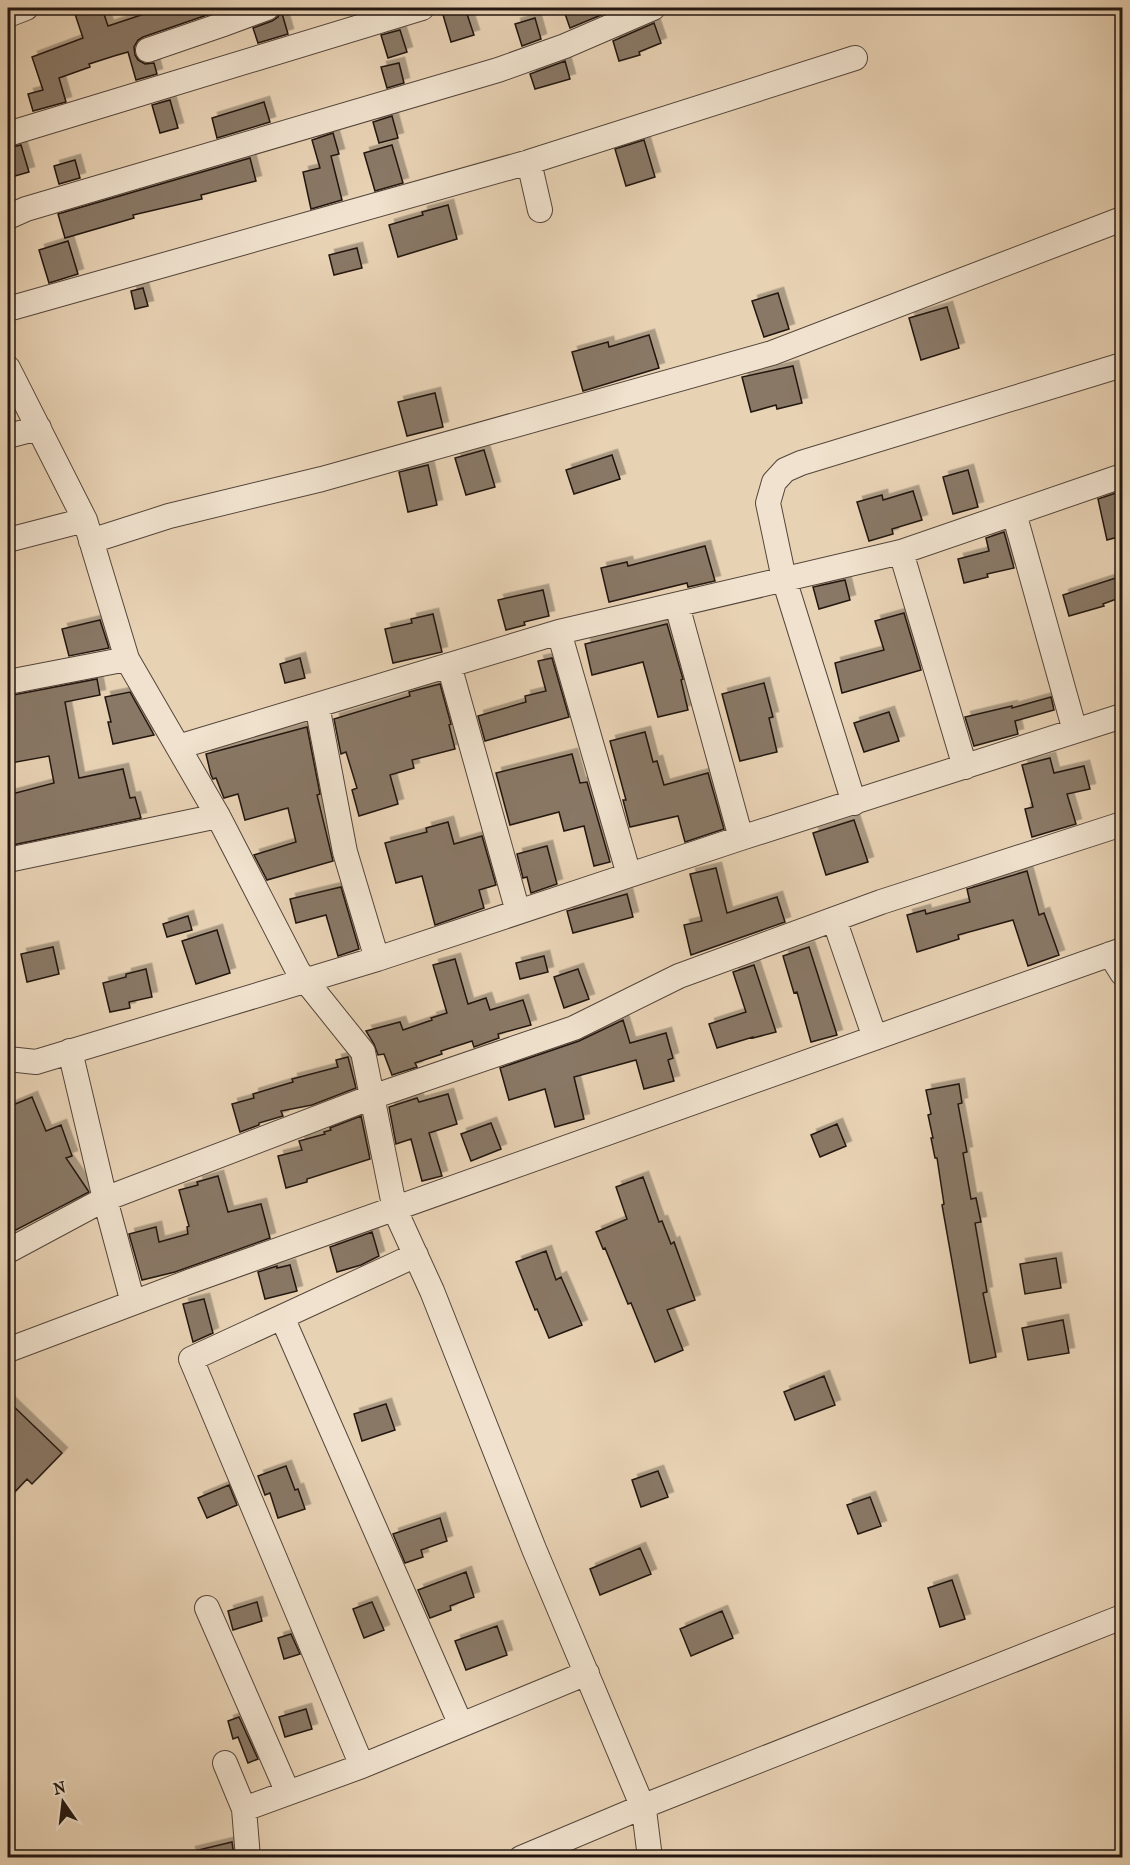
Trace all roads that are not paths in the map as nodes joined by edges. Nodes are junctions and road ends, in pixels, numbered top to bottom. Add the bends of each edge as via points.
1 (26, 8) edge
2 (267, 8) edge
3 (422, 8) edge
4 (653, 8) edge
5 (8, 15) edge
6 (218, 16) edge
7 (148, 50) dead end
8 (855, 58) dead end
9 (8, 134) edge
10 (529, 162) junction
11 (540, 210) dead end
12 (8, 217) edge
13 (1122, 219) edge
14 (8, 309) edge
15 (1122, 365) edge
16 (8, 368) edge
17 (39, 428) junction
18 (8, 436) edge
19 (1122, 476) edge
20 (1014, 513) junction
21 (88, 530) junction
22 (8, 540) edge
23 (901, 552) junction
24 (784, 579) junction
25 (676, 604) junction
26 (559, 632) junction
27 (127, 658) junction
28 (449, 665) junction
29 (8, 682) edge
30 (317, 705) junction
31 (1122, 716) edge
32 (1074, 731) junction
33 (178, 747) junction
34 (965, 767) junction
35 (854, 803) junction
36 (218, 816) junction
37 (1122, 824) edge
38 (741, 838) junction
39 (8, 860) edge
40 (629, 875) junction
41 (518, 912) junction
42 (834, 919) junction
43 (377, 959) junction
44 (1118, 959) edge
45 (306, 981) junction
46 (875, 1038) junction
47 (70, 1051) junction
48 (8, 1059) edge
49 (372, 1097) junction
50 (105, 1199) junction
51 (395, 1210) junction
52 (8, 1251) edge
53 (416, 1255) junction
54 (133, 1303) junction
55 (282, 1317) junction
56 (8, 1350) edge
57 (207, 1608) dead end
58 (1122, 1617) edge
59 (587, 1673) junction
60 (461, 1725) junction
61 (225, 1762) dead end
62 (362, 1766) junction
63 (288, 1793) junction
64 (643, 1807) junction
65 (244, 1809) junction
66 (248, 1857) edge
67 (520, 1857) edge
68 (650, 1857) edge

1 - 5 street
2 - 6 street
3 - 9 street
4 - 12 street via 498,70
6 - 7 street
8 - 10 street
10 - 11 street
10 - 14 street
13 - 21 street via 772,353 322,479 169,516
15 - 24 street via 784,470 774,483 768,503
16 - 17 street
17 - 18 street
17 - 21 street
19 - 20 street
20 - 23 street
20 - 32 street
21 - 22 street
21 - 27 street
23 - 24 street
23 - 34 street
24 - 25 street
24 - 35 street
25 - 26 street
25 - 38 street
26 - 28 street
26 - 40 street
27 - 29 street
27 - 33 street
28 - 30 street
28 - 41 street
30 - 33 street
30 - 43 street via 345,852
31 - 32 street
32 - 34 street
33 - 36 street
34 - 35 street
35 - 38 street
36 - 39 street
36 - 45 street
37 - 42 street
38 - 40 street
40 - 41 street
41 - 43 street
42 - 46 street
42 - 49 street via 679,976 574,1028
43 - 45 street
44 - 46 street
45 - 47 street
45 - 49 street via 363,1052
46 - 51 street
47 - 48 street via 36,1062
47 - 50 street
49 - 50 street
49 - 51 street
50 - 52 street
50 - 54 street
51 - 53 street
51 - 54 street
53 - 55 street
53 - 59 street
54 - 56 street
55 - 60 street
55 - 62 street via 191,1359
57 - 63 street
58 - 64 street
59 - 60 street
59 - 64 street
60 - 62 street
61 - 65 street
62 - 63 street
63 - 65 street
64 - 67 street
64 - 68 street
65 - 66 street

